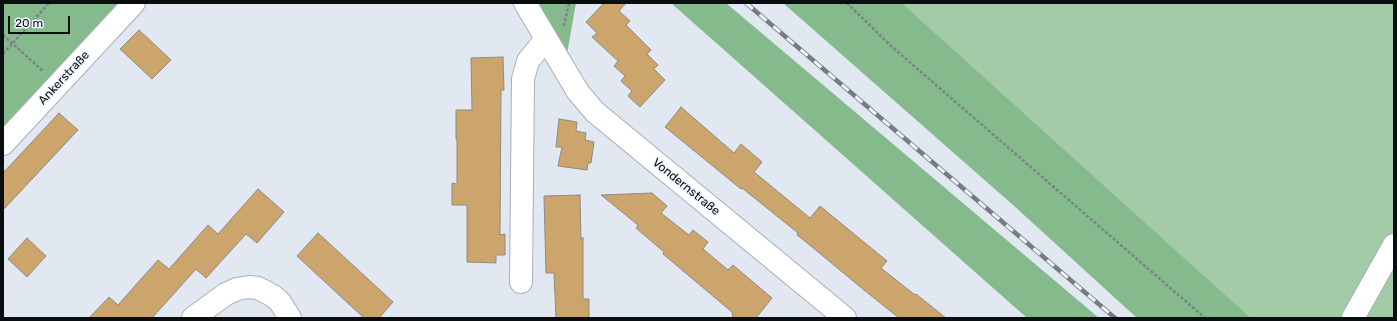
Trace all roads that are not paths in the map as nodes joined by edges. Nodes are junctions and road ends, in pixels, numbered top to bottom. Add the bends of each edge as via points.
1 (525, 3) edge
2 (130, 7) edge
3 (546, 39) junction
4 (3, 144) edge
5 (1394, 245) edge
6 (520, 282) dead end
7 (193, 318) edge
8 (290, 318) edge
9 (845, 318) edge
10 (1353, 318) edge

1 - 3 street, Vondernstraße
2 - 4 street, Ankerstraße
3 - 6 street via 528,61 523,79
3 - 9 street, Vondernstraße via 578,92 595,112
5 - 10 street
7 - 8 street via 226,294 250,287 273,296

